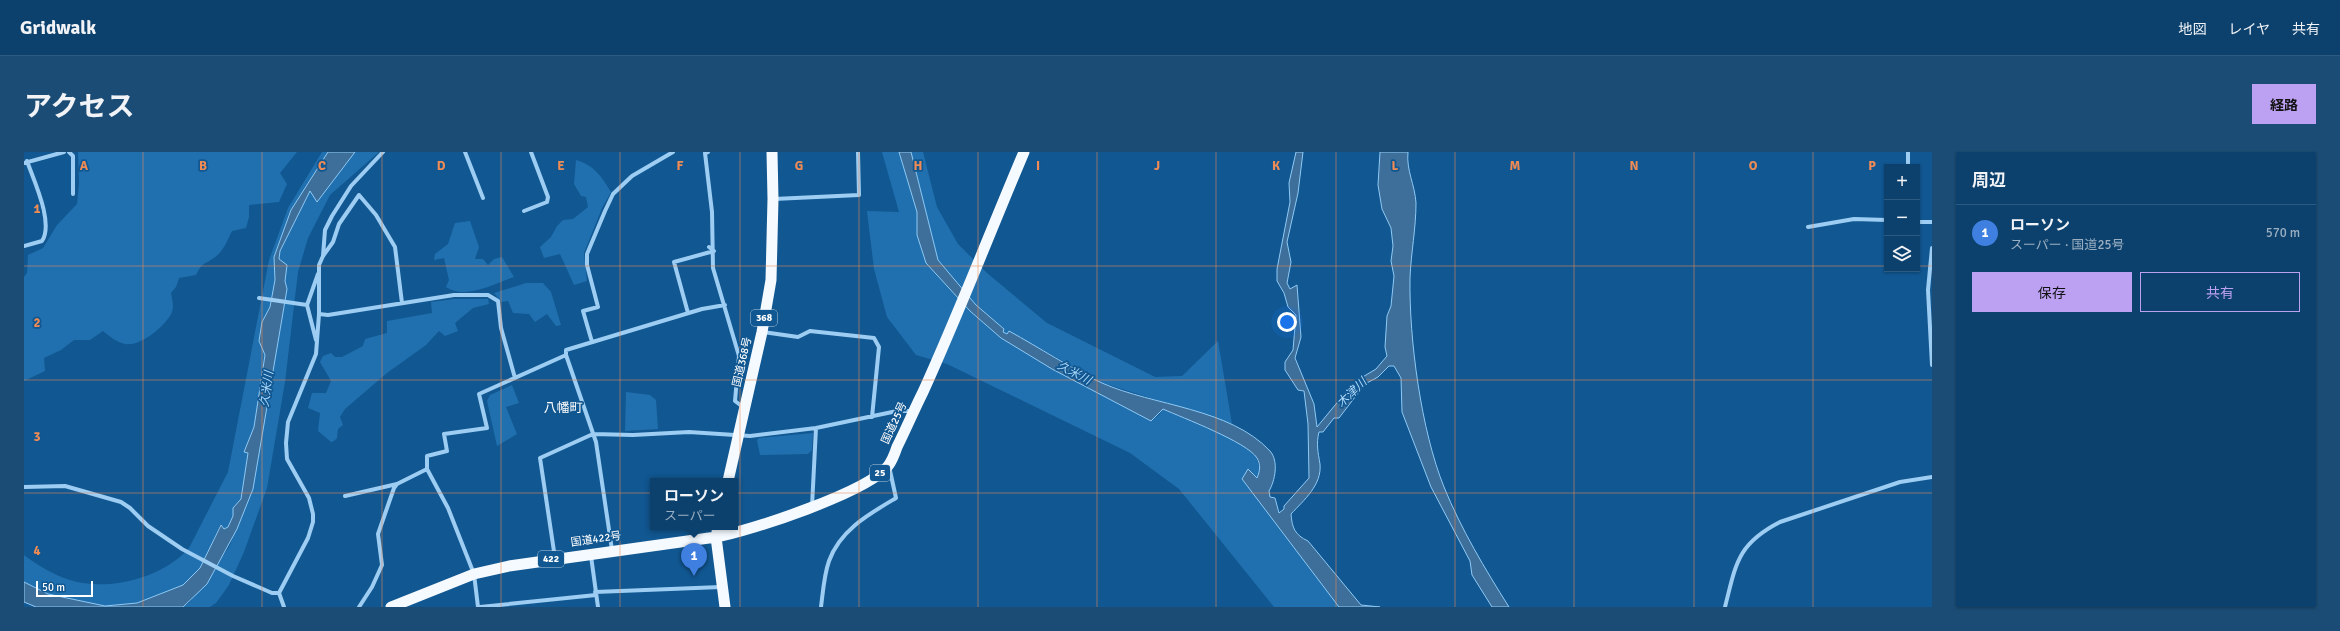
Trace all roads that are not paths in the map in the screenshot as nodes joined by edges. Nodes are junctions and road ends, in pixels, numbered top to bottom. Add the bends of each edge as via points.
1 (64, 152) edge
2 (69, 152) edge
3 (383, 152) edge
4 (465, 152) edge
5 (531, 152) edge
6 (673, 152) edge
7 (708, 152) edge
8 (772, 152) edge
9 (858, 152) edge
10 (1024, 152) edge
11 (1908, 152) edge
12 (26, 162) edge
13 (1908, 164) edge
14 (73, 194) dead end
15 (483, 198) dead end
16 (773, 199) junction
17 (524, 211) dead end
18 (1884, 220) edge
19 (1920, 222) edge
20 (1932, 222) edge
21 (1808, 227) dead end
22 (24, 246) edge
23 (709, 248) dead end
24 (1932, 248) edge
25 (714, 250) junction
26 (323, 256) junction
27 (319, 274) junction
28 (259, 298) dead end
29 (402, 302) junction
30 (307, 305) junction
31 (725, 305) junction
32 (688, 313) junction
33 (319, 314) junction
34 (762, 332) junction
35 (1931, 339) edge
36 (317, 342) junction
37 (592, 342) junction
38 (566, 355) junction
39 (1932, 366) edge
40 (515, 378) junction
41 (744, 408) junction
42 (914, 411) junction
43 (872, 417) junction
44 (816, 428) junction
45 (593, 434) junction
46 (738, 435) junction
47 (888, 466) junction
48 (427, 469) junction
49 (1932, 477) edge
50 (729, 478) edge
51 (397, 484) junction
52 (24, 487) edge
53 (345, 496) dead end
54 (812, 506) junction
55 (717, 532) edge
56 (612, 550) junction
57 (591, 553) junction
58 (555, 558) junction
59 (474, 574) junction
60 (721, 587) junction
61 (279, 593) junction
62 (595, 593) junction
63 (284, 607) edge
64 (359, 607) edge
65 (391, 607) edge
66 (479, 607) edge
67 (598, 607) edge
68 (725, 607) edge
69 (821, 607) edge
70 (1725, 607) edge

1 - 12 street
2 - 14 street via 73,156
3 - 26 street via 351,186 332,216 325,230
4 - 15 street
5 - 17 street via 548,197 547,202
6 - 37 street via 632,176 613,194 605,210 587,254 589,275 598,306 583,311
7 - 25 street via 705,153
8 - 16 highway, 国道368号 / 368
9 - 16 street via 859,195
10 - 42 highway, 国道25号 / 25 via 957,316
11 - 13 street
12 - 22 street via 46,216 47,235 42,241
16 - 34 highway, 国道368号 / 368 via 771,280
18 - 21 street via 1854,219
19 - 20 street
23 - 25 street
24 - 35 street via 1928,290
25 - 31 street via 713,268
25 - 32 street via 674,262
26 - 27 street
26 - 29 street via 333,242 339,224 359,195 376,215 395,247
27 - 30 street
27 - 33 street
28 - 30 street
29 - 33 street via 328,315
29 - 40 street via 454,295 494,297 498,301 501,328
30 - 36 street
31 - 32 street
31 - 41 street via 739,356 735,401
32 - 37 street
33 - 36 street
34 - 41 highway, 国道368号 / 368
34 - 43 street via 798,337 810,330 874,338 880,347
35 - 39 street
36 - 61 street via 308,378 288,422 286,443 287,459 309,498 312,522 308,538
37 - 38 street via 566,350
38 - 40 street
38 - 45 street
40 - 48 street via 479,394 487,428 444,434 447,451 427,456
41 - 46 highway, 国道368号 / 368
42 - 43 street via 897,411
42 - 47 highway, 国道25号 / 25
43 - 44 street
44 - 46 street
44 - 54 street
45 - 46 street via 689,432
45 - 56 street
45 - 58 street via 540,458
46 - 50 highway, 国道368号 / 368
47 - 54 highway, 国道25号 / 25 via 860,486
47 - 69 street via 896,498 865,517 839,540 829,561
48 - 51 street
48 - 59 street via 448,508
49 - 70 street via 1900,482 1767,529 1740,554
51 - 53 street
51 - 64 street via 378,531 382,565
52 - 61 street via 65,486 121,502 148,526 191,554 233,576 272,593
54 - 55 highway, 国道25号 / 25 via 741,532
55 - 56 highway, 国道422号 / 422
55 - 60 highway
56 - 57 highway, 国道422号 / 422
57 - 58 highway, 国道422号 / 422
57 - 62 street
58 - 59 highway, 国道422号 / 422
59 - 65 highway, 国道422号 / 422
59 - 66 street
60 - 62 street
60 - 68 highway
61 - 63 street
62 - 66 street
62 - 67 street

